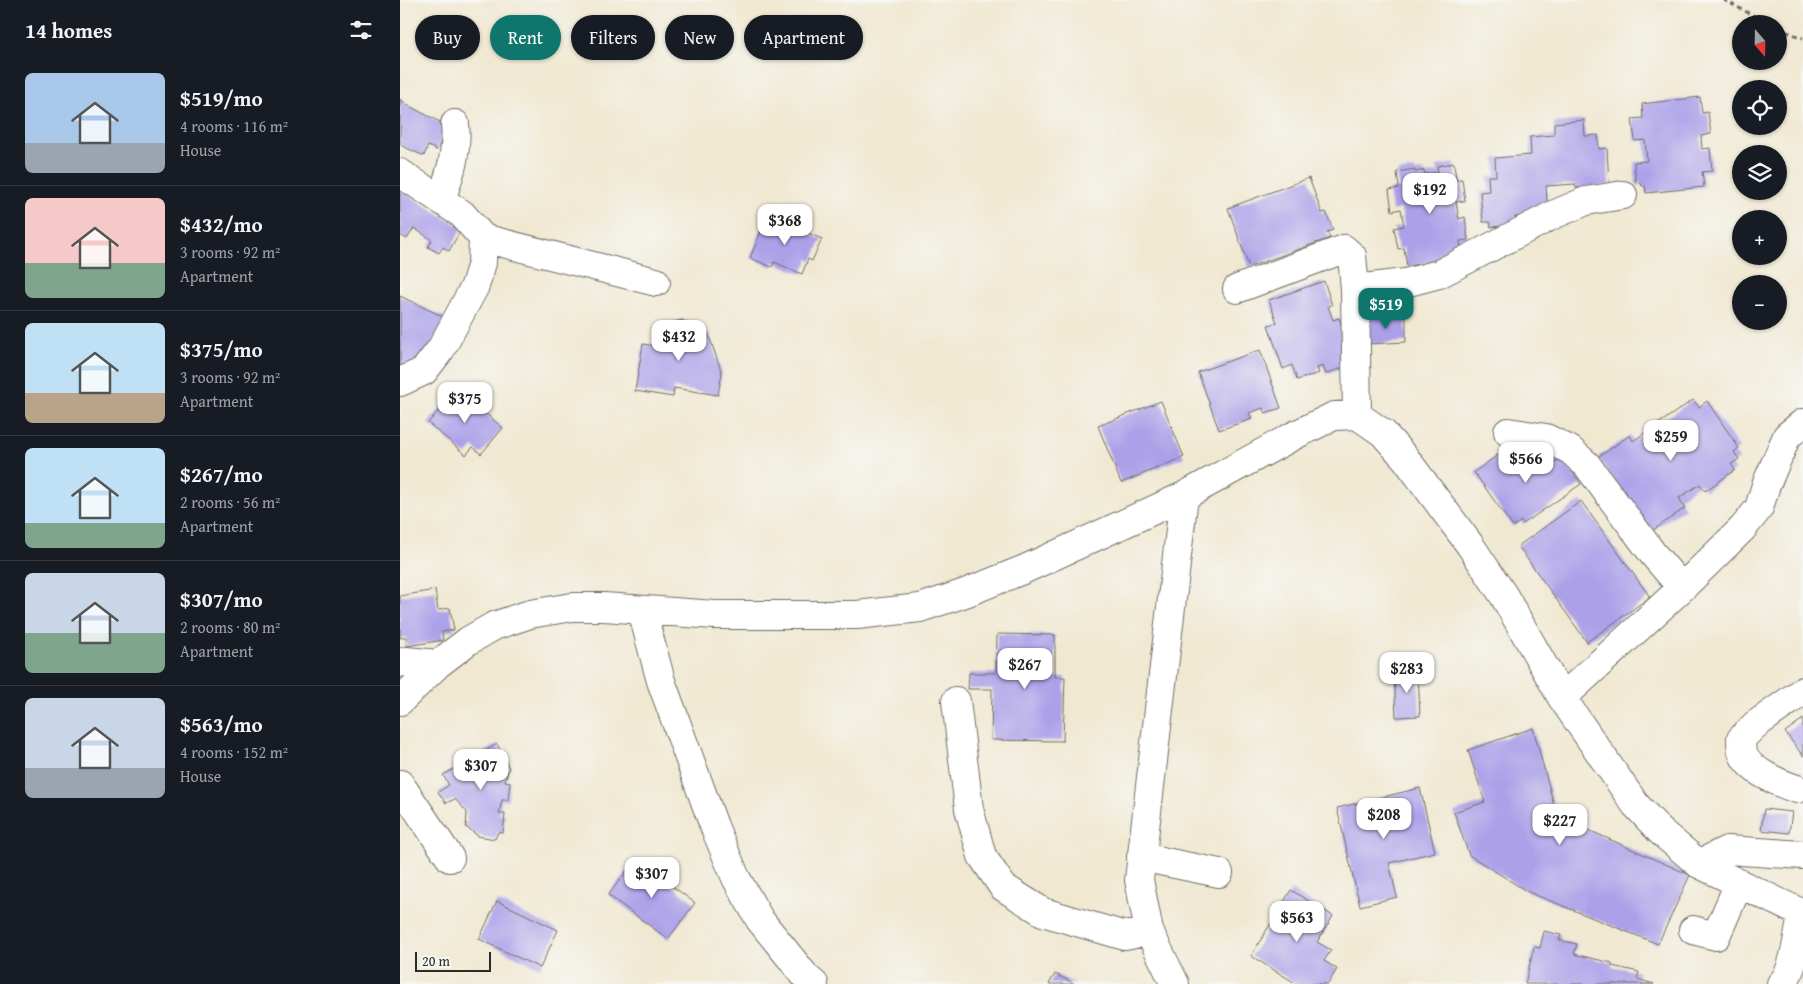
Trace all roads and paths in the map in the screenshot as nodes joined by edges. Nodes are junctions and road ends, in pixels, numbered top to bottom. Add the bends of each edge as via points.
1 (1724, 0) edge
2 (1752, 15) edge
3 (1788, 32) edge
4 (1803, 38) edge
5 (456, 124) dead end
6 (400, 173) edge
7 (1623, 194) dead end
8 (441, 200) junction
9 (483, 238) junction
10 (656, 282) dead end
11 (1237, 289) dead end
12 (1355, 289) junction
13 (400, 382) edge
14 (1357, 415) junction
15 (1803, 423) edge
16 (1508, 432) dead end
17 (1184, 496) junction
18 (1682, 588) junction
19 (642, 611) junction
20 (400, 663) edge
21 (438, 664) junction
22 (1803, 691) edge
23 (1562, 698) junction
24 (400, 701) edge
25 (956, 701) dead end
26 (400, 784) edge
27 (1797, 789) dead end
28 (1803, 855) edge
29 (450, 858) dead end
30 (1141, 858) junction
31 (1699, 864) junction
32 (1219, 873) dead end
33 (1739, 883) junction
34 (1803, 914) edge
35 (1693, 930) dead end
36 (1149, 931) junction
37 (814, 984) edge
38 (1175, 984) edge
39 (1781, 984) edge

1 - 2 path
3 - 4 path
5 - 8 street via 454,160
6 - 8 street
7 - 12 street via 1586,201 1439,274 1404,283
8 - 9 street via 462,214
9 - 10 street
9 - 13 street via 482,263 475,286 441,349 424,372
11 - 12 street via 1344,250 1352,256
12 - 14 street
14 - 17 street via 1334,416
14 - 23 street via 1383,433 1406,459 1470,545 1504,596
15 - 18 street via 1787,436 1759,508
16 - 18 street via 1546,438 1570,450 1587,465
17 - 19 street via 1025,570 920,608 857,615
17 - 30 street
18 - 23 street
19 - 21 street via 572,607 530,614 494,626
19 - 37 street via 661,681 736,878 760,920
20 - 21 street
21 - 24 street
22 - 27 street via 1741,739 1742,753 1749,765 1778,783
23 - 31 street via 1635,804 1660,831
25 - 36 street via 969,809 982,856 1003,887 1052,915 1125,936
26 - 29 street
28 - 31 street via 1726,850
30 - 32 street
30 - 36 street via 1139,880
31 - 33 street
33 - 34 street
33 - 35 street via 1716,936
34 - 39 street via 1797,947 1786,980
36 - 38 street

